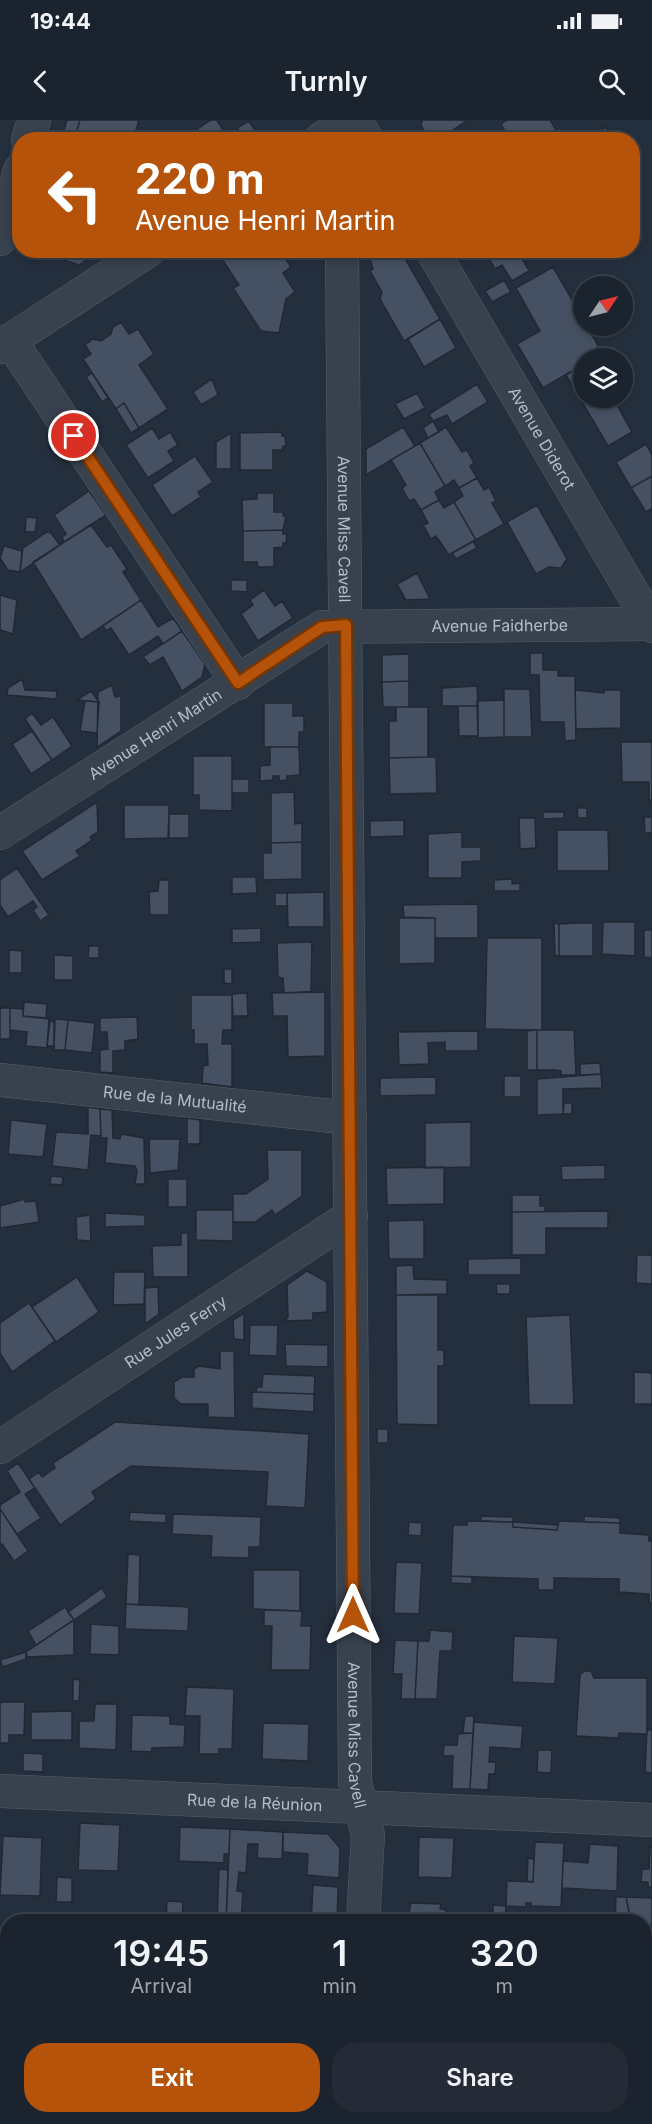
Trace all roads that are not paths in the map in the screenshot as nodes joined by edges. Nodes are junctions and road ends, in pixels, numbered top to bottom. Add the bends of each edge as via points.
1 (352, 120) edge
2 (333, 132) edge
3 (12, 198) edge
4 (0, 238) edge
5 (137, 258) edge
6 (342, 258) edge
7 (437, 258) edge
8 (5, 344) edge
9 (346, 625) junction
10 (652, 625) edge
11 (238, 683) junction
12 (0, 833) edge
13 (0, 1080) edge
14 (350, 1118) junction
15 (351, 1216) junction
16 (0, 1447) edge
17 (0, 1791) edge
18 (361, 1806) junction
19 (652, 1820) edge
20 (363, 1914) edge

1 - 2 street
3 - 4 street
5 - 8 street
6 - 9 street, Avenue Miss Cavell
7 - 10 street, Avenue Diderot
8 - 11 street
9 - 10 street, Avenue Faidherbe
9 - 11 street, Avenue Henri Martin via 322,627
9 - 14 street, Avenue Miss Cavell
11 - 12 street, Avenue Henri Martin
13 - 14 street, Rue de la Mutualité
14 - 15 street, Avenue Miss Cavell
15 - 16 street, Rue Jules Ferry
15 - 18 street, Avenue Miss Cavell via 355,1782
17 - 18 street, Rue de la Réunion
18 - 19 street, Rue de la Réunion
18 - 20 street, Avenue Miss Cavell via 368,1835

